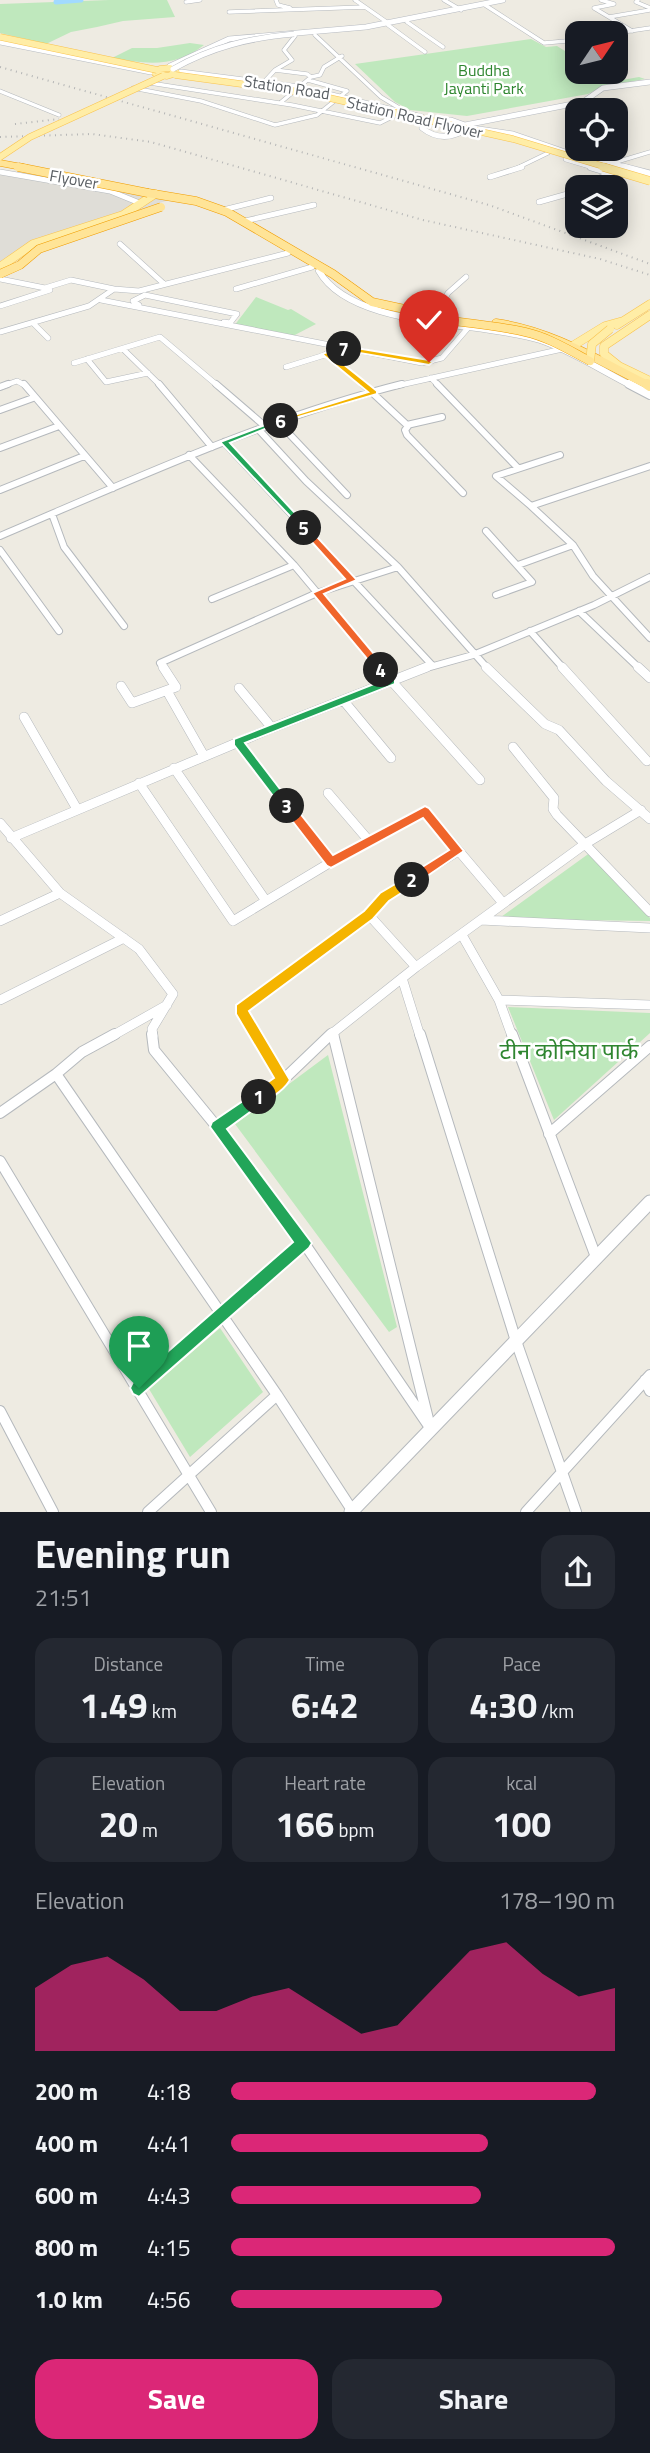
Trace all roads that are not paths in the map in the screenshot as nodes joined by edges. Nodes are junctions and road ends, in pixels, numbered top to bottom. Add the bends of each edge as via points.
1 (200, 0) edge
2 (276, 0) edge
3 (355, 0) edge
4 (444, 0) edge
5 (503, 0) edge
6 (511, 0) edge
7 (601, 0) edge
8 (638, 0) edge
9 (186, 2) dead end
10 (329, 2) dead end
11 (487, 6) junction
12 (365, 7) junction
13 (339, 9) junction
14 (650, 9) edge
15 (461, 10) junction
16 (296, 11) junction
17 (229, 12) dead end
18 (609, 17) junction
19 (407, 22) junction
20 (388, 24) junction
21 (363, 28) junction
22 (650, 30) edge
23 (632, 31) junction
24 (628, 32) edge
25 (317, 35) junction
26 (295, 36) junction
27 (0, 38) edge
28 (565, 41) edge
29 (443, 47) dead end
30 (425, 52) dead end
31 (341, 57) junction
32 (275, 70) junction
33 (176, 71) junction
34 (156, 73) junction
35 (310, 79) junction
36 (264, 82) junction
37 (650, 82) edge
38 (150, 83) dead end
39 (251, 86) junction
40 (299, 87) junction
41 (0, 91) edge
42 (293, 91) junction
43 (342, 96) junction
44 (239, 97) junction
45 (590, 98) edge
46 (335, 100) junction
47 (281, 103) junction
48 (565, 104) edge
49 (565, 105) edge
50 (324, 111) junction
51 (407, 112) junction
52 (59, 115) dead end
53 (396, 115) junction
54 (510, 116) junction
55 (457, 121) junction
56 (429, 122) junction
57 (465, 128) junction
58 (511, 133) junction
59 (0, 149) edge
60 (565, 151) edge
61 (650, 152) edge
62 (548, 153) junction
63 (594, 161) joint
64 (1, 164) edge
65 (585, 165) junction
66 (612, 168) junction
67 (602, 175) edge
68 (490, 177) dead end
69 (650, 179) edge
70 (137, 187) dead end
71 (565, 195) edge
72 (156, 197) junction
73 (271, 198) dead end
74 (539, 202) dead end
75 (142, 204) junction
76 (314, 205) dead end
77 (207, 207) junction
78 (223, 210) junction
79 (245, 222) junction
80 (96, 224) junction
81 (104, 230) junction
82 (120, 244) dead end
83 (288, 253) junction
84 (318, 271) junction
85 (0, 274) edge
86 (466, 277) dead end
87 (163, 283) junction
88 (52, 289) junction
89 (114, 289) junction
90 (236, 289) dead end
91 (101, 300) junction
92 (171, 300) junction
93 (192, 304) junction
94 (650, 304) edge
95 (0, 306) edge
96 (217, 309) junction
97 (161, 310) junction
98 (180, 315) junction
99 (435, 315) junction
100 (650, 315) edge
101 (207, 319) junction
102 (623, 321) junction
103 (33, 323) junction
104 (467, 329) junction
105 (0, 332) edge
106 (48, 338) dead end
107 (574, 345) junction
108 (123, 349) junction
109 (344, 349) junction
110 (561, 351) junction
111 (326, 354) junction
112 (86, 359) junction
113 (590, 361) junction
114 (74, 362) dead end
115 (286, 367) dead end
116 (148, 373) junction
117 (431, 378) junction
118 (0, 387) edge
119 (650, 388) edge
120 (374, 393) junction
121 (33, 398) junction
122 (0, 411) edge
123 (442, 417) dead end
124 (278, 422) junction
125 (59, 425) junction
126 (409, 425) junction
127 (263, 428) junction
128 (224, 442) junction
129 (212, 447) junction
130 (0, 448) edge
131 (189, 455) junction
132 (560, 455) dead end
133 (84, 456) junction
134 (650, 466) edge
135 (518, 468) junction
136 (113, 488) junction
137 (0, 490) edge
138 (463, 493) dead end
139 (347, 495) dead end
140 (531, 506) junction
141 (52, 514) junction
142 (486, 531) dead end
143 (0, 536) edge
144 (573, 545) junction
145 (0, 550) edge
146 (294, 565) junction
147 (518, 565) junction
148 (398, 567) junction
149 (650, 577) edge
150 (352, 580) junction
151 (317, 593) junction
152 (496, 595) dead end
153 (612, 597) junction
154 (212, 599) dead end
155 (579, 611) junction
156 (124, 626) dead end
157 (59, 631) dead end
158 (530, 631) junction
159 (650, 638) edge
160 (473, 654) junction
161 (432, 665) junction
162 (650, 678) edge
163 (391, 681) junction
164 (121, 686) dead end
165 (239, 688) dead end
166 (167, 691) junction
167 (343, 700) junction
168 (24, 718) dead end
169 (272, 727) junction
170 (238, 742) junction
171 (513, 747) dead end
172 (204, 756) junction
173 (391, 758) dead end
174 (647, 761) dead end
175 (174, 768) junction
176 (480, 780) dead end
177 (139, 783) junction
178 (328, 793) dead end
179 (77, 809) junction
180 (640, 810) junction
181 (650, 819) edge
182 (1, 827) edge
183 (11, 838) junction
184 (370, 842) junction
185 (585, 844) junction
186 (457, 851) junction
187 (331, 862) junction
188 (60, 894) junction
189 (266, 901) junction
190 (503, 903) junction
191 (650, 912) edge
192 (369, 915) junction
193 (481, 920) junction
194 (0, 921) edge
195 (650, 928) edge
196 (462, 935) junction
197 (124, 938) junction
198 (416, 967) junction
199 (402, 978) junction
200 (0, 1000) edge
201 (499, 1000) junction
202 (170, 1003) junction
203 (650, 1005) edge
204 (332, 1032) junction
205 (650, 1046) edge
206 (56, 1074) junction
207 (283, 1080) junction
208 (0, 1113) edge
209 (217, 1127) junction
210 (550, 1134) junction
211 (0, 1161) edge
212 (650, 1202) edge
213 (304, 1243) junction
214 (596, 1257) junction
215 (224, 1315) junction
216 (516, 1340) junction
217 (648, 1382) edge
218 (139, 1388) junction
219 (277, 1395) junction
220 (0, 1410) edge
221 (431, 1429) junction
222 (563, 1471) junction
223 (189, 1474) junction
224 (53, 1511) edge
225 (148, 1511) edge
226 (212, 1511) edge
227 (352, 1511) edge
228 (526, 1511) edge
229 (576, 1511) edge

1 - 9 street
2 - 16 street
3 - 12 street
4 - 15 street
5 - 11 main road
6 - 11 main road
7 - 18 street via 614,4 594,8
8 - 14 street
10 - 13 street
11 - 15 main road
11 - 19 main road
11 - 28 street via 544,43
12 - 13 street
12 - 20 street
13 - 16 street
14 - 18 street
15 - 20 main road
16 - 17 street
18 - 23 street
19 - 20 main road
19 - 29 street
20 - 21 main road
20 - 30 street
21 - 25 main road
21 - 33 main road, bridge via 232,41
22 - 23 street
23 - 24 street
25 - 26 main road
25 - 31 street
26 - 32 street via 284,50 292,60
26 - 33 main road via 235,42
27 - 34 main road, bridge
31 - 35 street
31 - 51 street
32 - 35 street via 307,74
32 - 36 street
33 - 34 main road, Station Road Flyover, bridge
33 - 34 main road
33 - 36 main road, Station Road
33 - 39 main road
33 - 69 main road, Station Road Flyover, bridge via 307,93 513,139
34 - 50 street via 129,88 201,101 275,125
34 - 59 main road, bridge
34 - 64 main road, bridge via 30,137
35 - 40 street
35 - 43 street via 346,90
36 - 40 main road, Station Road
37 - 45 main road via 603,88
38 - 44 street
39 - 42 main road
39 - 44 street
40 - 42 street
40 - 43 main road, Station Road
41 - 52 street
42 - 46 main road
42 - 47 street
43 - 46 street
43 - 51 main road, Station Road
44 - 47 street
46 - 50 street
46 - 53 main road
47 - 50 street
48 - 55 main road
49 - 54 main road
50 - 53 street via 380,122
51 - 56 main road, Station Road
53 - 56 main road
54 - 57 main road
54 - 58 main road
55 - 56 main road
55 - 57 main road
56 - 57 main road via 422,128 435,136 457,136
57 - 58 main road
57 - 62 main road
58 - 60 main road
61 - 66 street
62 - 65 main road
62 - 68 street
63 - 65 main road
63 - 66 main road
64 - 70 street
64 - 72 highway, Flyover, bridge
64 - 75 street via 110,191
65 - 66 main road
66 - 67 street
66 - 69 main road
71 - 74 street
72 - 75 main road
72 - 77 highway
72 - 81 main road via 139,216
72 - 85 highway, bridge via 39,249
73 - 78 street
75 - 80 main road
76 - 79 street
77 - 78 highway
77 - 83 highway
78 - 79 highway
79 - 99 highway via 372,302
80 - 81 main road
80 - 85 main road via 33,244
81 - 85 main road via 44,250 17,271
82 - 87 street
83 - 84 highway
83 - 87 street
84 - 90 street
84 - 104 street via 370,310
84 - 113 highway, bridge via 376,307 525,332
85 - 88 street
86 - 99 street via 452,287
87 - 89 street via 139,291
88 - 89 street via 71,280
88 - 95 street
89 - 91 street
91 - 98 street
91 - 103 street
92 - 93 street
92 - 97 street
92 - 97 street via 145,295 133,301
93 - 96 street
93 - 98 street
94 - 102 main road
96 - 101 street
96 - 101 street via 237,314 230,323
97 - 98 street
98 - 101 street
98 - 109 street
99 - 107 highway via 527,328
100 - 119 main road via 604,346 608,359
102 - 107 main road
102 - 113 main road, bridge via 596,339
103 - 105 street
103 - 106 street
104 - 109 street via 449,353 429,362
104 - 110 street via 529,337
107 - 110 street
107 - 119 highway
108 - 112 street
108 - 116 street
108 - 127 street via 160,337
109 - 111 street
110 - 117 street
110 - 119 street
111 - 115 street
111 - 120 street
112 - 114 street
112 - 116 street via 106,382
113 - 119 highway
116 - 129 street
117 - 120 street
117 - 135 street
118 - 121 street via 20,382
120 - 124 street
120 - 126 street
121 - 122 street
121 - 125 street
123 - 126 street
124 - 127 street
124 - 139 street
125 - 130 street
125 - 133 street
126 - 138 street via 407,435
127 - 128 street
127 - 148 street via 306,481
128 - 129 street
128 - 150 street
129 - 131 street
131 - 136 street
131 - 146 street
132 - 135 street
133 - 136 street
133 - 137 street
134 - 140 street
135 - 140 street via 496,477
136 - 141 street
140 - 144 street
141 - 143 street
141 - 156 street via 64,547
142 - 147 street
144 - 147 street
144 - 153 street
145 - 157 street
146 - 151 street
146 - 154 street
147 - 152 street via 532,582
148 - 150 street
148 - 160 street
149 - 153 street
150 - 151 street
150 - 161 street
151 - 163 street
151 - 166 street via 160,663 176,687
153 - 155 street
153 - 159 street
155 - 158 street
155 - 162 street
158 - 160 street
158 - 174 street
160 - 161 street
160 - 180 street
161 - 163 street
163 - 167 street
163 - 176 street
164 - 166 street via 132,703
165 - 169 street
166 - 172 street
167 - 169 street
167 - 173 street
168 - 179 street
169 - 170 street
170 - 172 street
170 - 187 street
171 - 185 street via 554,798 554,811
172 - 175 street
175 - 177 street
175 - 189 street
177 - 179 street
177 - 189 street via 233,921
178 - 184 street
179 - 183 street
180 - 181 street
180 - 185 street
182 - 183 street
183 - 188 street
184 - 186 street via 425,811
184 - 187 street
185 - 190 street
185 - 191 street
186 - 190 street
186 - 192 street via 385,897
187 - 189 street
188 - 194 street
188 - 197 street
190 - 193 street
192 - 198 street
192 - 207 street via 241,1009
193 - 195 street
193 - 196 street
196 - 198 street
196 - 201 street
197 - 200 street
197 - 202 street via 139,949 173,994
198 - 199 street
199 - 204 street
199 - 216 street
201 - 203 street
201 - 210 street
202 - 206 street via 82,1052
202 - 209 street via 152,1030 154,1050
204 - 207 street
204 - 221 street
205 - 210 street
206 - 208 street
206 - 215 street
207 - 209 street
209 - 213 street
210 - 214 street
211 - 218 street
212 - 214 street
213 - 215 street
213 - 221 street
214 - 216 street
215 - 218 street
215 - 219 street
216 - 221 street
216 - 222 street
217 - 222 street
218 - 223 street
219 - 223 street
219 - 227 street
220 - 224 street
221 - 227 street
222 - 228 street
222 - 229 street
223 - 225 street
223 - 226 street

